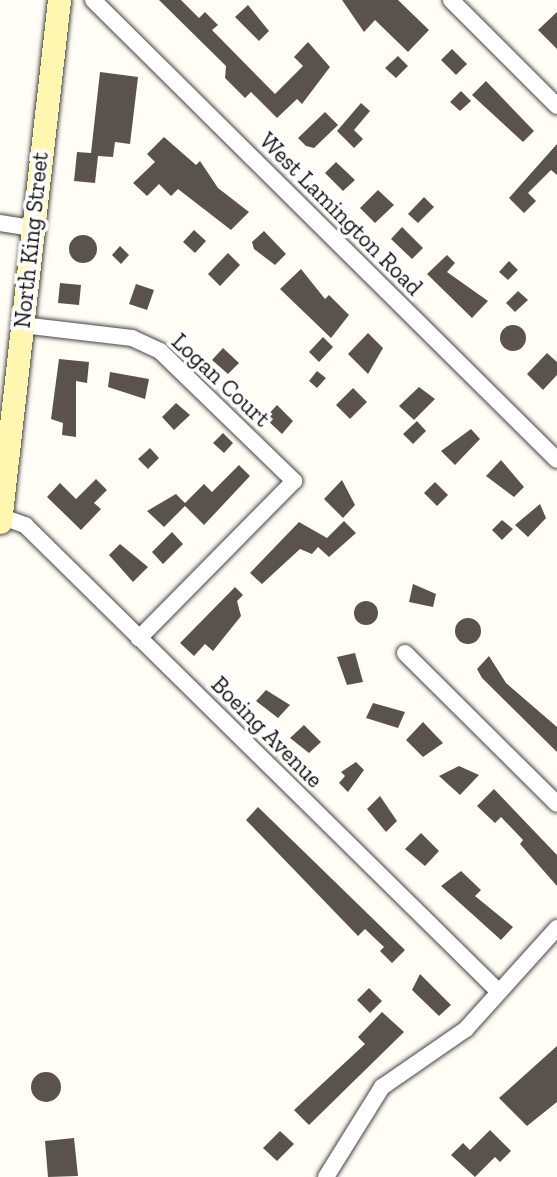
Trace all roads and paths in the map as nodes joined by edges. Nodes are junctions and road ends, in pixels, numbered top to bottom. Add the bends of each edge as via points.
1 (58, 0) edge
2 (93, 0) edge
3 (451, 0) edge
4 (557, 106) edge
5 (0, 223) edge
6 (33, 228) junction
7 (22, 325) junction
8 (557, 460) edge
9 (0, 516) edge
10 (0, 522) edge
11 (139, 638) junction
12 (405, 653) dead end
13 (557, 804) edge
14 (557, 928) edge
15 (496, 989) junction
16 (326, 1177) edge

1 - 6 main road, North King Street
2 - 8 street, West Lamington Road
3 - 4 street
5 - 6 street
6 - 7 main road, North King Street
7 - 9 main road, North King Street
7 - 11 street, Logan Court via 132,338 160,351 294,481
9 - 10 main road, North King Street
9 - 11 street, Boeing Avenue via 25,525
11 - 15 street, Boeing Avenue
12 - 13 street
14 - 15 street
15 - 16 street via 466,1029 382,1087

